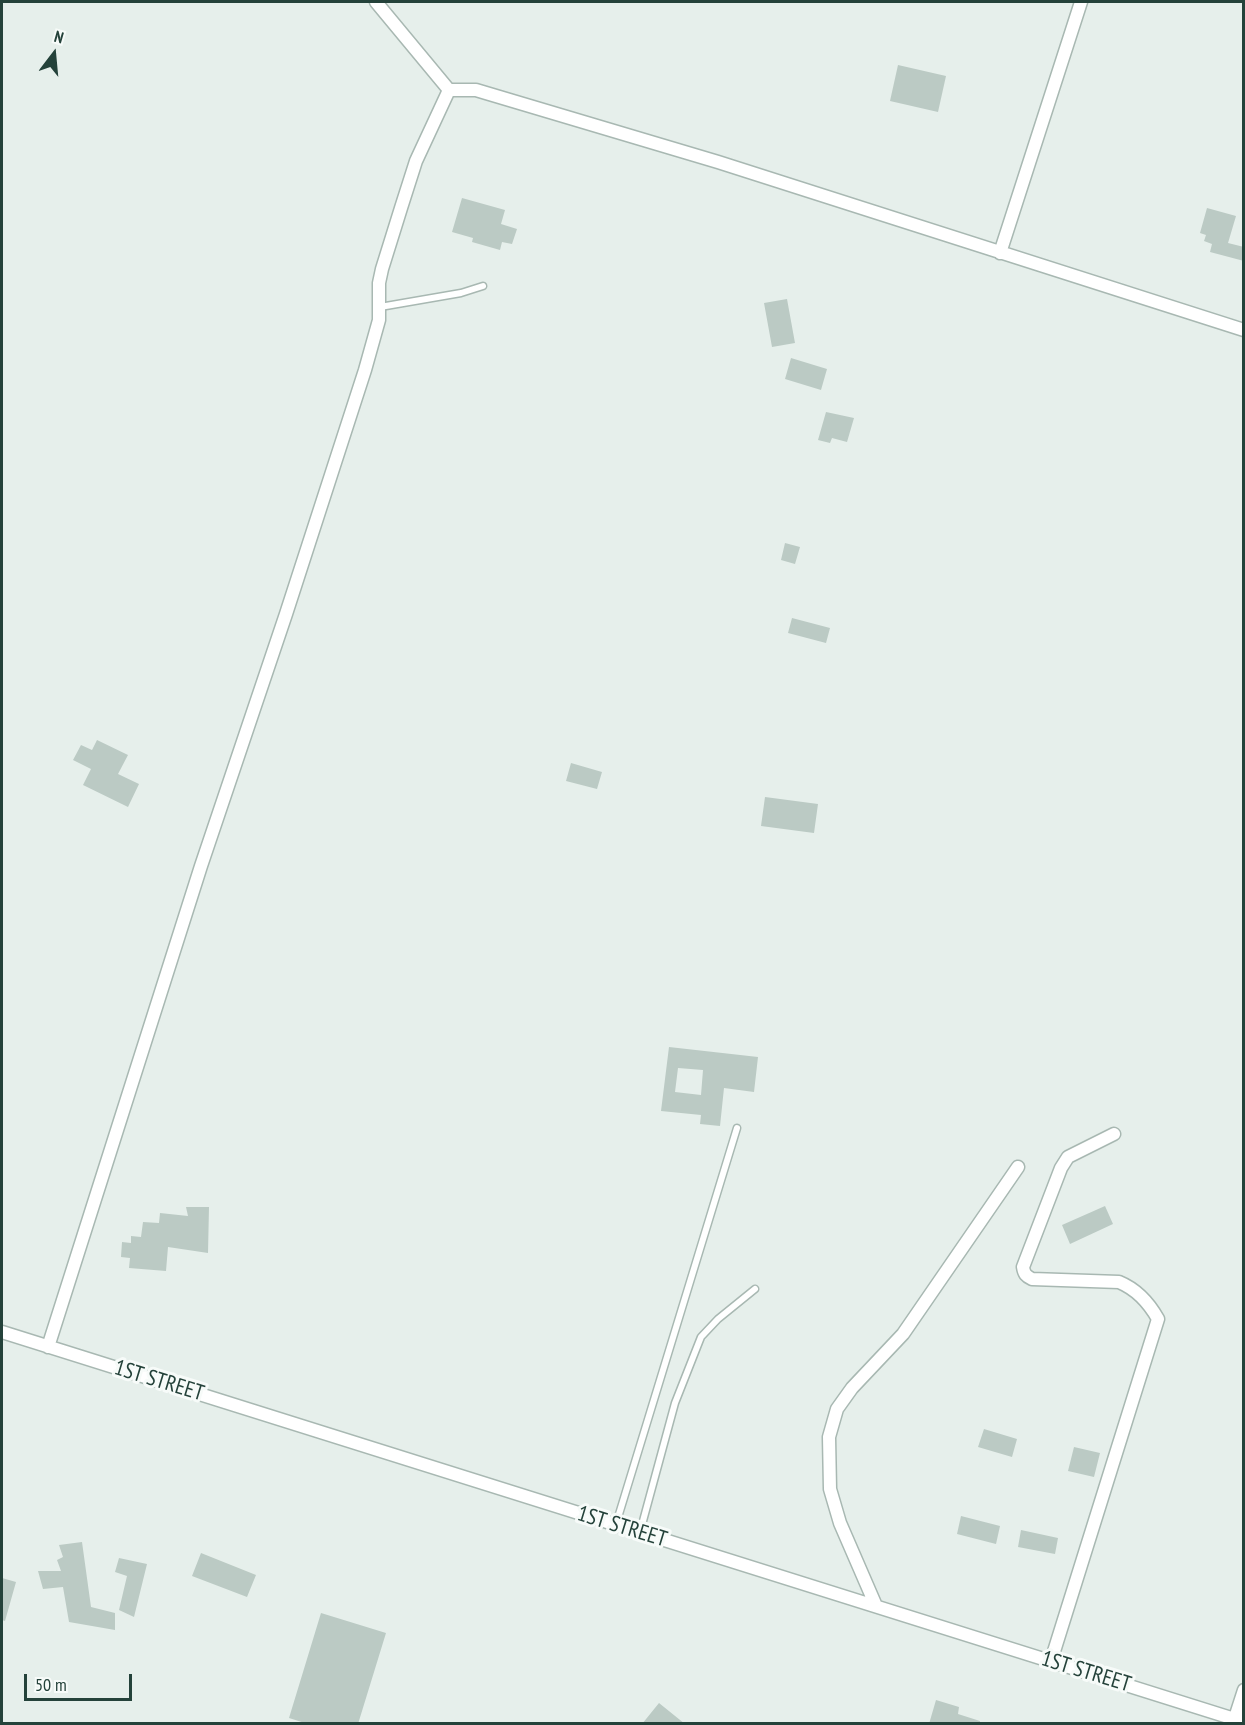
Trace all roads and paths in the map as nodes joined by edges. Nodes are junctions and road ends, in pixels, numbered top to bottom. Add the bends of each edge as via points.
1 (376, 2) edge
2 (1081, 2) edge
3 (449, 90) junction
4 (1000, 253) junction
5 (483, 286) dead end
6 (380, 307) junction
7 (1244, 330) edge
8 (737, 1128) dead end
9 (1114, 1134) dead end
10 (1018, 1167) dead end
11 (755, 1289) dead end
12 (2, 1332) edge
13 (48, 1347) junction
14 (616, 1525) junction
15 (640, 1532) junction
16 (876, 1606) junction
17 (1051, 1661) junction
18 (1244, 1690) edge
19 (1237, 1721) edge

1 - 3 street
2 - 4 street
3 - 4 street via 486,93 718,162
3 - 6 street via 416,160 382,269
4 - 7 street
5 - 6 lane via 461,294
6 - 13 street via 361,381
8 - 14 lane
9 - 17 street via 1068,1157 1060,1167 1023,1267 1032,1279 1119,1282 1141,1296 1158,1319
10 - 16 street via 903,1334 837,1409 829,1437 830,1489 840,1523
11 - 15 lane via 701,1337 675,1403
12 - 13 street, 1ST STREET
13 - 14 street, 1ST STREET
14 - 15 street, 1ST STREET
15 - 16 street, 1ST STREET
16 - 17 street, 1ST STREET
17 - 19 street, 1ST STREET
18 - 19 street

